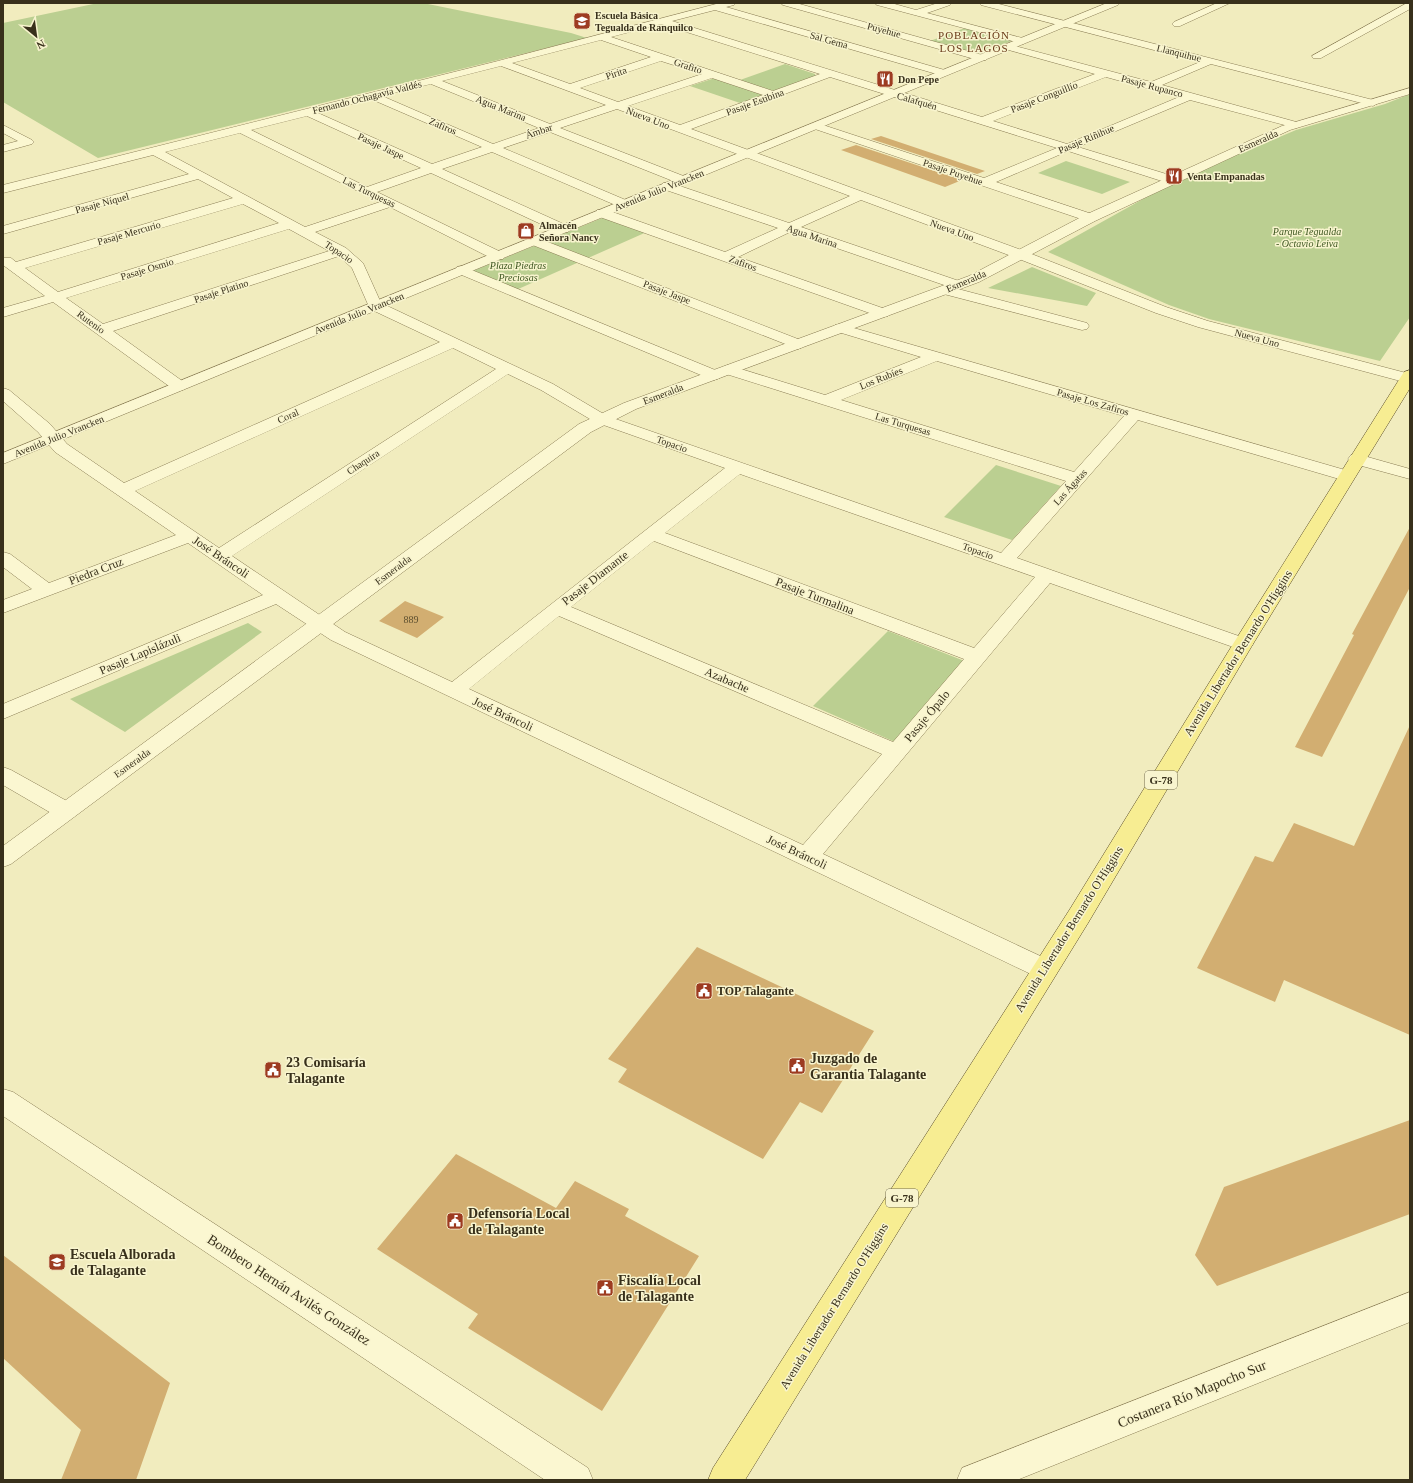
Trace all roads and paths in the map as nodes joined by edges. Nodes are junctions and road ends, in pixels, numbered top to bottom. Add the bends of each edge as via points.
1 (731, 3) edge
2 (786, 3) edge
3 (880, 3) edge
4 (948, 3) edge
5 (984, 3) edge
6 (1115, 3) edge
7 (1225, 3) edge
8 (1410, 5) edge
9 (715, 7) junction
10 (916, 13) junction
11 (661, 21) junction
12 (1064, 24) junction
13 (1177, 24) dead end
14 (964, 25) junction
15 (950, 30) dead end
16 (935, 35) dead end
17 (601, 37) junction
18 (920, 40) junction
19 (1022, 41) junction
20 (835, 42) junction
21 (820, 47) dead end
22 (1008, 47) junction
23 (798, 55) dead end
24 (1317, 56) dead end
25 (662, 57) junction
26 (982, 58) junction
27 (784, 60) junction
28 (1210, 61) junction
29 (502, 63) junction
30 (944, 73) junction
31 (1106, 73) junction
32 (712, 74) junction
33 (829, 74) junction
34 (432, 81) junction
35 (1151, 86) junction
36 (570, 88) junction
37 (1410, 91) edge
38 (893, 94) junction
39 (774, 95) junction
40 (372, 96) junction
41 (1189, 96) junction
42 (1373, 103) junction
43 (616, 106) junction
44 (308, 112) junction
45 (982, 121) junction
46 (1296, 125) junction
47 (816, 126) junction
48 (3, 128) edge
49 (550, 128) junction
50 (241, 129) junction
51 (680, 129) junction
52 (1067, 147) junction
53 (492, 148) junction
54 (3, 149) edge
55 (155, 151) junction
56 (746, 154) junction
57 (432, 169) junction
58 (201, 176) junction
59 (682, 180) junction
60 (1172, 180) junction
61 (984, 183) junction
62 (667, 186) junction
63 (3, 189) edge
64 (367, 191) junction
65 (859, 196) junction
66 (244, 199) junction
67 (391, 203) junction
68 (624, 204) junction
69 (602, 213) junction
70 (1090, 218) junction
71 (291, 224) junction
72 (789, 228) junction
73 (563, 229) junction
74 (3, 230) edge
75 (305, 231) junction
76 (535, 241) junction
77 (341, 251) junction
78 (1019, 254) junction
79 (498, 256) junction
80 (726, 257) junction
81 (8, 263) edge
82 (462, 270) junction
83 (951, 288) junction
84 (56, 297) junction
85 (375, 306) junction
86 (3, 313) edge
87 (883, 313) junction
88 (1082, 326) dead end
89 (840, 328) junction
90 (101, 330) junction
91 (454, 342) junction
92 (798, 344) junction
93 (936, 356) junction
94 (507, 368) junction
95 (721, 372) junction
96 (1409, 377) edge
97 (179, 386) junction
98 (3, 393) edge
99 (826, 400) junction
100 (1135, 414) junction
101 (601, 419) junction
102 (53, 438) junction
103 (3, 459) edge
104 (1357, 459) junction
105 (738, 467) junction
106 (1410, 474) edge
107 (1346, 476) junction
108 (1078, 479) junction
109 (122, 490) junction
110 (652, 534) junction
111 (189, 536) junction
112 (219, 556) junction
113 (3, 558) edge
114 (1005, 560) junction
115 (1048, 575) junction
116 (46, 590) junction
117 (278, 596) junction
118 (3, 607) edge
119 (557, 608) junction
120 (320, 625) junction
121 (1243, 644) junction
122 (978, 657) junction
123 (454, 691) junction
124 (3, 712) edge
125 (897, 752) junction
126 (3, 775) edge
127 (66, 811) junction
128 (807, 857) junction
129 (3, 858) edge
130 (1044, 969) junction
131 (3, 1101) edge
132 (1410, 1307) edge
133 (576, 1480) edge
134 (725, 1480) edge
135 (974, 1480) edge

1 - 9 street, Fernando Ochagavía Valdés
2 - 18 street, Puyehue
3 - 10 street
4 - 10 street
5 - 12 street, Llanquihue
6 - 12 street, Avenida Julio Vrancken
7 - 13 street
8 - 24 street
9 - 11 street, Fernando Ochagavía Valdés
9 - 20 street, Sal Gema
10 - 14 street
11 - 17 street, Fernando Ochagavía Valdés
11 - 27 street, Calafquén
12 - 19 street, Avenida Julio Vrancken
12 - 28 street, Llanquihue
14 - 15 street
14 - 19 street
16 - 18 street
17 - 25 street, Grafito
17 - 29 street, Fernando Ochagavía Valdés
18 - 26 street, Puyehue
19 - 22 street, Avenida Julio Vrancken
20 - 21 street
20 - 30 street, Sal Gema
22 - 26 street, Avenida Julio Vrancken
22 - 31 street, Pasaje Rupanco
23 - 27 street
25 - 32 street, Grafito
25 - 36 street, Pirita
26 - 30 street, Avenida Julio Vrancken
27 - 33 street, Calafquén
28 - 35 street
28 - 42 street, Llanquihue
29 - 34 street, Fernando Ochagavía Valdés
29 - 36 street, Nueva Uno
30 - 38 street, Avenida Julio Vrancken
31 - 35 street, Pasaje Rupanco
31 - 45 street, Pasaje Conguillío
32 - 39 street, Grafito
32 - 43 street, Ámbar
33 - 38 street, Calafquén
33 - 39 street, Pasaje Estibina
34 - 40 street, Fernando Ochagavía Valdés
34 - 49 street, Agua Marina
35 - 41 street, Pasaje Rupanco
36 - 43 street, Nueva Uno
37 - 42 street, Esmeralda
38 - 45 street, Calafquén
38 - 47 street, Avenida Julio Vrancken
39 - 51 street, Pasaje Estibina
40 - 44 street, Fernando Ochagavía Valdés
40 - 53 street, Zafiros
41 - 46 street, Pasaje Rupanco
41 - 52 street, Pasaje Riñihue
42 - 46 street, Esmeralda
43 - 49 street, Ámbar
43 - 51 street, Nueva Uno
44 - 50 street, Fernando Ochagavía Valdés
44 - 57 street, Pasaje Jaspe
45 - 52 street, Calafquén
46 - 60 street, Esmeralda
47 - 56 street, Avenida Julio Vrancken
47 - 61 street, Pasaje Puyehue
48 - 54 street via 28,142
49 - 53 street, Ámbar
49 - 59 street, Agua Marina
50 - 55 street, Fernando Ochagavía Valdés
50 - 64 street, Las Turquesas
51 - 56 street, Nueva Uno
52 - 60 street, Calafquén
52 - 61 street, Pasaje Riñihue
53 - 57 street, Ámbar
53 - 68 street, Zafiros
55 - 58 street, Topacio
55 - 63 street, Fernando Ochagavía Valdés
56 - 59 street, Avenida Julio Vrancken
56 - 65 street, Nueva Uno
57 - 64 street, Ámbar
57 - 73 street, Pasaje Jaspe
58 - 66 street, Topacio
58 - 74 street, Pasaje Níquel
59 - 62 street, Avenida Julio Vrancken
60 - 70 street, Esmeralda
61 - 70 street, Pasaje Puyehue
62 - 68 street, Avenida Julio Vrancken
62 - 72 street, Agua Marina
64 - 67 street, Las Turquesas
65 - 72 street
65 - 78 street, Nueva Uno
66 - 71 street, Topacio
66 - 81 street, Pasaje Mercurio
67 - 75 street
67 - 79 street, Las Turquesas
68 - 69 street, Avenida Julio Vrancken
69 - 73 street, Avenida Julio Vrancken
69 - 80 street, Zafiros
70 - 78 street, Esmeralda
71 - 75 street, Topacio
71 - 84 street, Pasaje Osmio
72 - 80 street
72 - 83 street, Agua Marina
73 - 76 street, Avenida Julio Vrancken
75 - 77 street, Topacio
76 - 79 street, Avenida Julio Vrancken
76 - 92 street, Pasaje Jaspe
77 - 85 street, Topacio via 358,266
77 - 90 street, Pasaje Platino
78 - 83 street, Esmeralda via 986,273
78 - 96 street, Nueva Uno via 1187,319
79 - 82 street, Avenida Julio Vrancken
80 - 87 street, Zafiros
81 - 84 street, Rutenio
82 - 85 street, Avenida Julio Vrancken
82 - 95 street, Las Turquesas
83 - 87 street, Esmeralda
83 - 88 street, Agua Marina
84 - 86 street, Pasaje Osmio
84 - 90 street, Rutenio
85 - 91 street, Topacio
85 - 97 street, Avenida Julio Vrancken
87 - 89 street, Esmeralda
89 - 92 street, Esmeralda
89 - 93 street, Pasaje Los Zafiros
90 - 97 street, Rutenio
91 - 94 street, Topacio
91 - 109 street, Coral
92 - 95 street, Esmeralda
93 - 99 street, Los Rubíes
93 - 100 street, Pasaje Los Zafiros
94 - 101 street, Topacio via 558,392
94 - 112 street, Chaquira
95 - 99 street, Las Turquesas
95 - 101 street, Esmeralda
96 - 104 main road, Avenida Libertador Bernardo O'Higgins / G-78
97 - 102 street, Avenida Julio Vrancken
98 - 102 street, José Bráncoli
99 - 108 street, Las Turquesas
100 - 107 street, Pasaje Los Zafiros
100 - 108 street, Las Ágatas
101 - 105 street, Topacio
101 - 120 street, Esmeralda via 570,438
102 - 103 street, Avenida Julio Vrancken
102 - 109 street, José Bráncoli via 61,448
104 - 106 street
104 - 107 main road, Avenida Libertador Bernardo O'Higgins / G-78
105 - 110 street, Pasaje Diamante
105 - 114 street, Topacio
107 - 121 main road, Avenida Libertador Bernardo O'Higgins / G-78
108 - 114 street, Las Ágatas
109 - 111 street, José Bráncoli
110 - 119 street, Pasaje Diamante
110 - 122 street, Pasaje Turmalina
111 - 112 street, José Bráncoli
111 - 116 street, Piedra Cruz
112 - 117 street, José Bráncoli
113 - 116 street
114 - 115 street, Topacio
115 - 121 street, Topacio
115 - 122 street, Pasaje Ópalo
116 - 118 street, Piedra Cruz
117 - 120 street, José Bráncoli
117 - 124 street, Pasaje Lapislázuli
119 - 123 street, Pasaje Diamante
119 - 125 street, Azabache
120 - 123 street, José Bráncoli
120 - 127 street, Esmeralda
121 - 130 main road, Avenida Libertador Bernardo O'Higgins / G-78
122 - 125 street, Pasaje Ópalo
123 - 128 street, José Bráncoli
125 - 128 street, Pasaje Ópalo
126 - 127 street
127 - 129 street, Esmeralda
128 - 130 street, José Bráncoli
130 - 134 main road, Avenida Libertador Bernardo O'Higgins / G-78
131 - 133 street, Bombero Hernán Avilés González
132 - 135 street, Costanera Río Mapocho Sur

